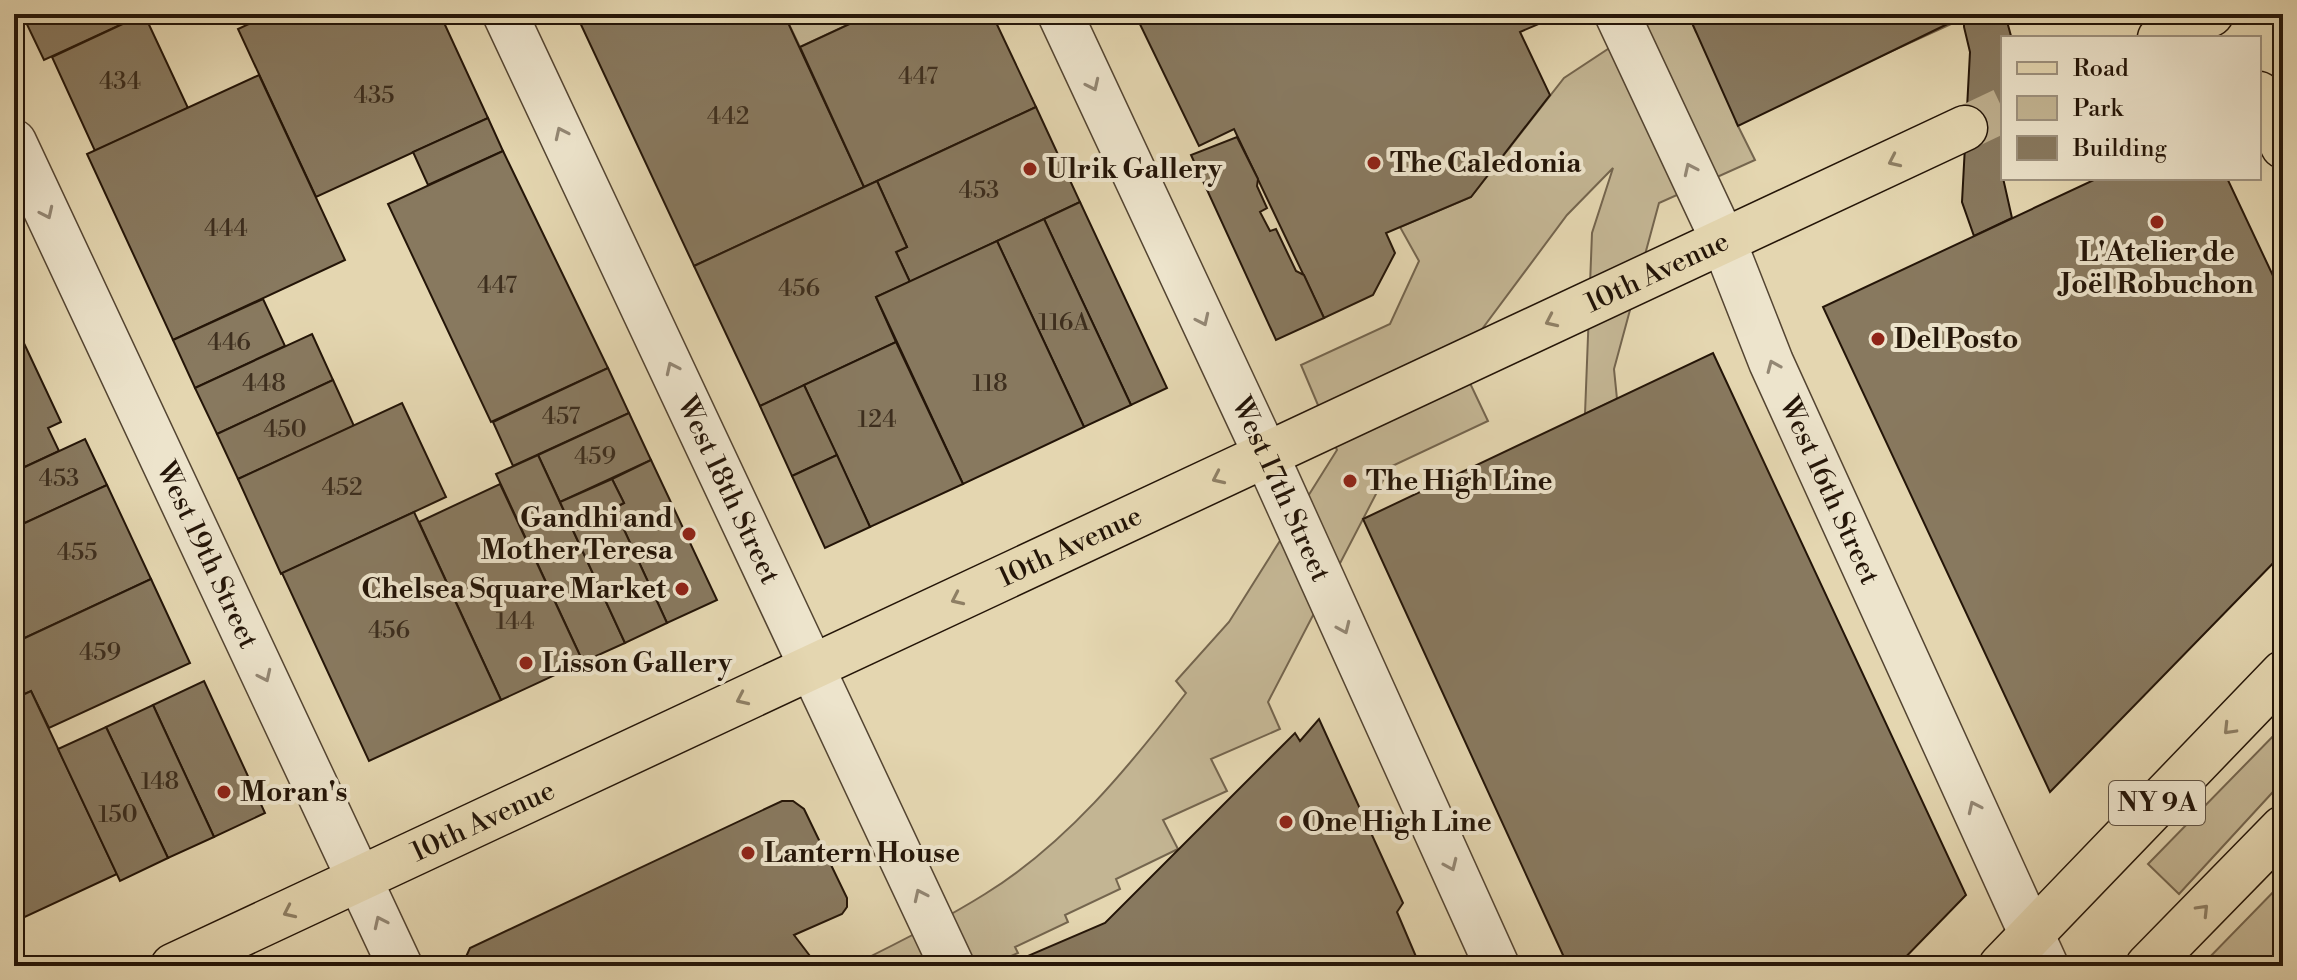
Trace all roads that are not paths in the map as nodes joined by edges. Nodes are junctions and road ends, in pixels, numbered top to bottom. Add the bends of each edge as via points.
1 (505, 14) edge
2 (1060, 14) edge
3 (1617, 14) edge
4 (2211, 14) edge
5 (2220, 14) edge
6 (2164, 36) edge
7 (2231, 36) edge
8 (2261, 98) edge
9 (1965, 128) tunnel mouth
10 (14, 142) edge
11 (2283, 146) edge
12 (1723, 240) junction
13 (1266, 455) junction
14 (813, 666) junction
15 (2283, 673) edge
16 (2283, 828) edge
17 (360, 879) junction
18 (2039, 950) edge
19 (173, 966) edge
20 (400, 966) edge
21 (952, 966) edge
22 (1497, 966) edge
23 (2001, 966) edge
24 (2148, 966) edge

14 -> 1 street, West 18th Street
2 -> 13 street, West 17th Street
12 -> 3 street, West 16th Street
4 - 6 main road
5 - 7 main road
8 - 11 main road
9 -> 12 main road, 10th Avenue
10 -> 17 street, West 19th Street
12 -> 13 main road, 10th Avenue
18 -> 12 street, West 16th Street via 1777,377
13 -> 14 main road, 10th Avenue
13 -> 22 street, West 17th Street
14 -> 17 main road, 10th Avenue
21 -> 14 street, West 18th Street
15 -> 18 main road, NY 9A
24 -> 16 main road
17 -> 19 main road, 10th Avenue
20 -> 17 street, West 19th Street
18 - 23 main road, NY 9A

